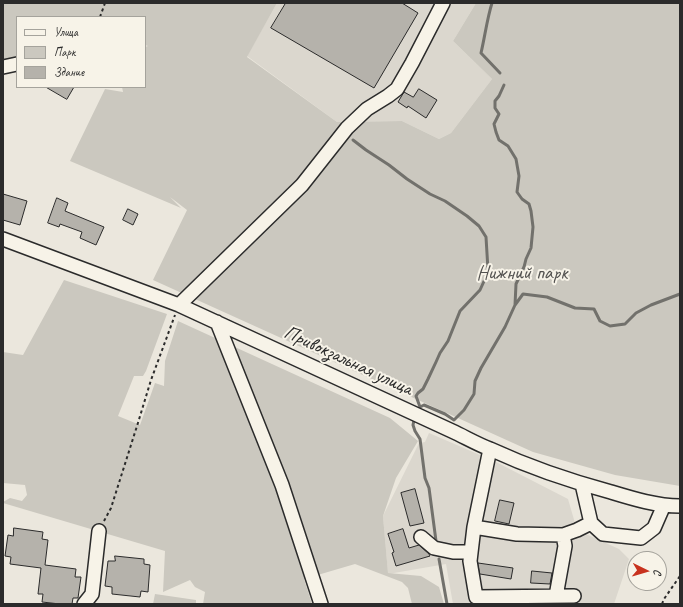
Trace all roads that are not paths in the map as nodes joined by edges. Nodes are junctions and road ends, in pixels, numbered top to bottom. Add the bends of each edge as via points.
1 (443, 3) edge
2 (16, 64) edge
3 (3, 67) edge
4 (3, 238) edge
5 (179, 305) junction
6 (217, 322) junction
7 (490, 449) junction
8 (582, 484) junction
9 (664, 505) junction
10 (680, 506) edge
11 (591, 523) junction
12 (474, 527) junction
13 (99, 531) road end
14 (563, 534) junction
15 (421, 537) dead end
16 (471, 552) junction
17 (556, 596) junction
18 (574, 596) dead end
19 (84, 604) edge
20 (321, 604) edge

1 - 5 street via 398,89 367,109 347,128 302,185
2 - 3 street
4 - 5 street, Привокзальная улица
5 - 6 street, Привокзальная улица
6 - 7 street, Привокзальная улица
6 - 20 street via 282,485
7 - 8 street, Привокзальная улица
7 - 12 street
8 - 9 street, Привокзальная улица
8 - 11 street
9 - 10 street, Привокзальная улица
9 - 11 street via 654,528 641,538 603,534
11 - 14 street
12 - 14 street via 517,534
12 - 16 street
13 - 19 street via 92,594
14 - 17 street via 565,546
15 - 16 street via 434,548
16 - 17 street via 476,597
17 - 18 street

